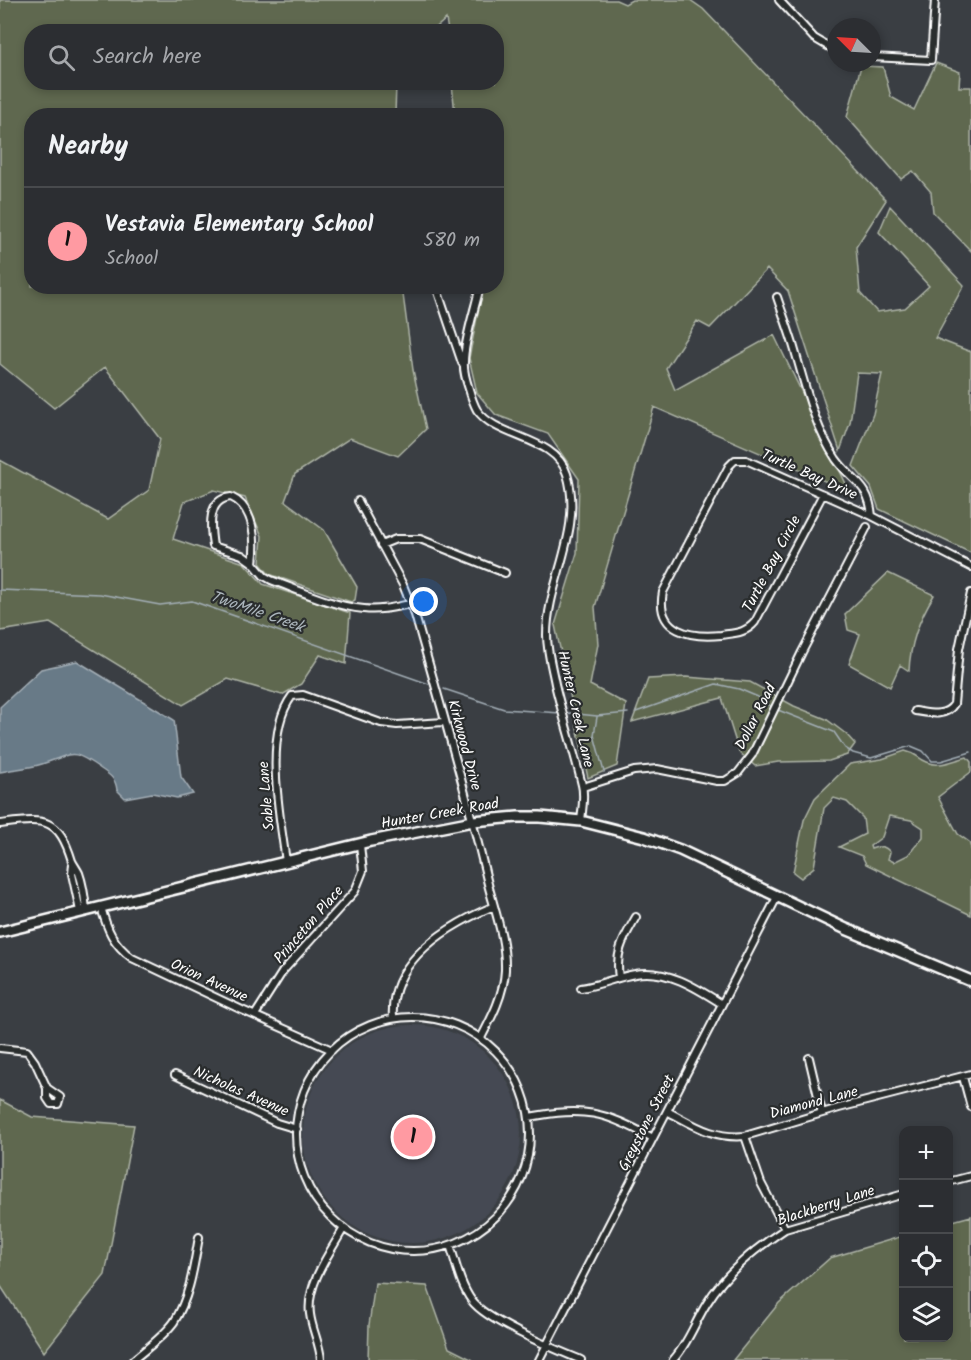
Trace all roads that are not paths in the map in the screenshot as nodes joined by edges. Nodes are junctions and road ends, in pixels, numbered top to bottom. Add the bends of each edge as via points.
1 (779, 0) edge
2 (935, 0) edge
3 (827, 46) edge
4 (881, 57) edge
5 (439, 294) edge
6 (478, 294) edge
7 (777, 297) dead end
8 (464, 366) junction
9 (735, 460) joint
10 (823, 494) junction
11 (358, 501) dead end
12 (872, 516) junction
13 (867, 527) dead end
14 (381, 545) junction
15 (253, 563) junction
16 (971, 567) edge
17 (505, 573) dead end
18 (971, 593) edge
19 (410, 604) junction
20 (915, 711) dead end
21 (444, 722) junction
22 (583, 787) junction
23 (473, 821) junction
24 (581, 822) junction
25 (0, 824) edge
26 (360, 844) junction
27 (286, 862) junction
28 (777, 897) junction
29 (494, 906) junction
30 (101, 907) junction
31 (83, 911) junction
32 (636, 917) dead end
33 (0, 932) edge
34 (619, 978) junction
35 (971, 981) edge
36 (581, 988) dead end
37 (722, 1004) junction
38 (255, 1015) junction
39 (393, 1018) junction
40 (481, 1038) junction
41 (0, 1048) edge
42 (332, 1050) junction
43 (809, 1058) dead end
44 (971, 1074) edge
45 (176, 1075) dead end
46 (963, 1077) junction
47 (47, 1088) dead end
48 (971, 1107) edge
49 (667, 1111) junction
50 (822, 1113) junction
51 (529, 1117) junction
52 (297, 1129) junction
53 (745, 1136) junction
54 (653, 1138) junction
55 (971, 1176) edge
56 (953, 1181) edge
57 (899, 1195) edge
58 (344, 1228) junction
59 (785, 1229) junction
60 (199, 1237) dead end
61 (450, 1245) junction
62 (546, 1344) junction
63 (138, 1359) edge
64 (321, 1360) edge
65 (539, 1360) edge
66 (581, 1360) edge
67 (673, 1360) edge

1 - 3 street via 814,38
2 - 4 street via 931,60
5 - 8 street, Hunter Creek Lane
6 - 8 street, Hunter Creek Lane
7 - 12 street via 822,434 838,461 868,495
8 - 22 street, Hunter Creek Lane via 474,403 482,416 543,447 560,461 567,474 570,526 548,615 547,638
9 - 10 street, Turtle Bay Drive via 746,460
9 - 10 street, Turtle Bay Circle via 663,592 662,612 681,631 702,637 750,628
10 - 12 street, Turtle Bay Drive
11 - 14 street, Kirkwood Drive
12 - 16 street, Turtle Bay Drive
13 - 22 street, Dollar Road via 756,746 738,773 717,781 657,769 634,771
14 - 17 street via 396,539 420,539
14 - 19 street, Kirkwood Drive
15 - 15 street via 255,542 247,512 231,497 217,501 213,508 213,546 243,555
15 - 19 street via 271,580 344,606 366,610
18 - 20 street via 959,649 954,704 943,714
19 - 21 street, Kirkwood Drive
21 - 23 street, Kirkwood Drive
21 - 27 street, Sable Lane via 381,723 303,695 292,696 283,712 275,765
22 - 24 street
23 - 24 main road, Hunter Creek Road via 518,817
23 - 26 main road, Hunter Creek Road
23 - 29 street, Kirkwood Drive
24 - 28 main road, Hunter Creek Road via 680,850
25 - 31 street via 36,821 51,825 66,841
26 - 27 main road, Hunter Creek Road
26 - 38 street, Princeton Place via 363,871 354,891 284,971
27 - 30 main road, Hunter Creek Road
28 - 35 main road, Hunter Creek Road
28 - 37 street, Greystone Street
29 - 39 street via 450,928 405,969 395,990
29 - 40 street, Kirkwood Drive via 505,973 498,1003
30 - 31 main road, Hunter Creek Road
30 - 38 street, Orion Avenue via 111,936 132,958
31 - 33 main road, Hunter Creek Road
32 - 34 street via 619,947
34 - 36 street
34 - 37 street via 642,973 665,975
37 - 49 street, Greystone Street
38 - 42 street, Orion Avenue
39 - 40 street via 421,1017 448,1022
39 - 42 street via 366,1026
40 - 51 street via 501,1056 516,1078
41 - 47 street via 27,1051
42 - 52 street via 309,1080 300,1104
43 - 50 street
44 - 46 street, Diamond Lane
45 - 52 street, Nicholas Avenue
46 - 48 street
46 - 50 street, Diamond Lane
49 - 53 street, Diamond Lane via 713,1134
49 - 54 street, Greystone Street
50 - 53 street, Diamond Lane
51 - 54 street via 592,1112
51 - 61 street via 526,1163 512,1195 490,1222
52 - 58 street via 299,1157 308,1185 323,1209
53 - 59 street via 761,1183
54 - 62 street, Greystone Street
55 - 56 street
57 - 59 street, Blackberry Lane
58 - 61 street via 363,1240 395,1249 428,1250
58 - 64 street via 318,1276 310,1305
59 - 67 street, Blackberry Lane via 753,1252 720,1284
60 - 63 street via 181,1310
61 - 62 street via 475,1305 500,1323
62 - 65 street, Greystone Street
62 - 66 street

